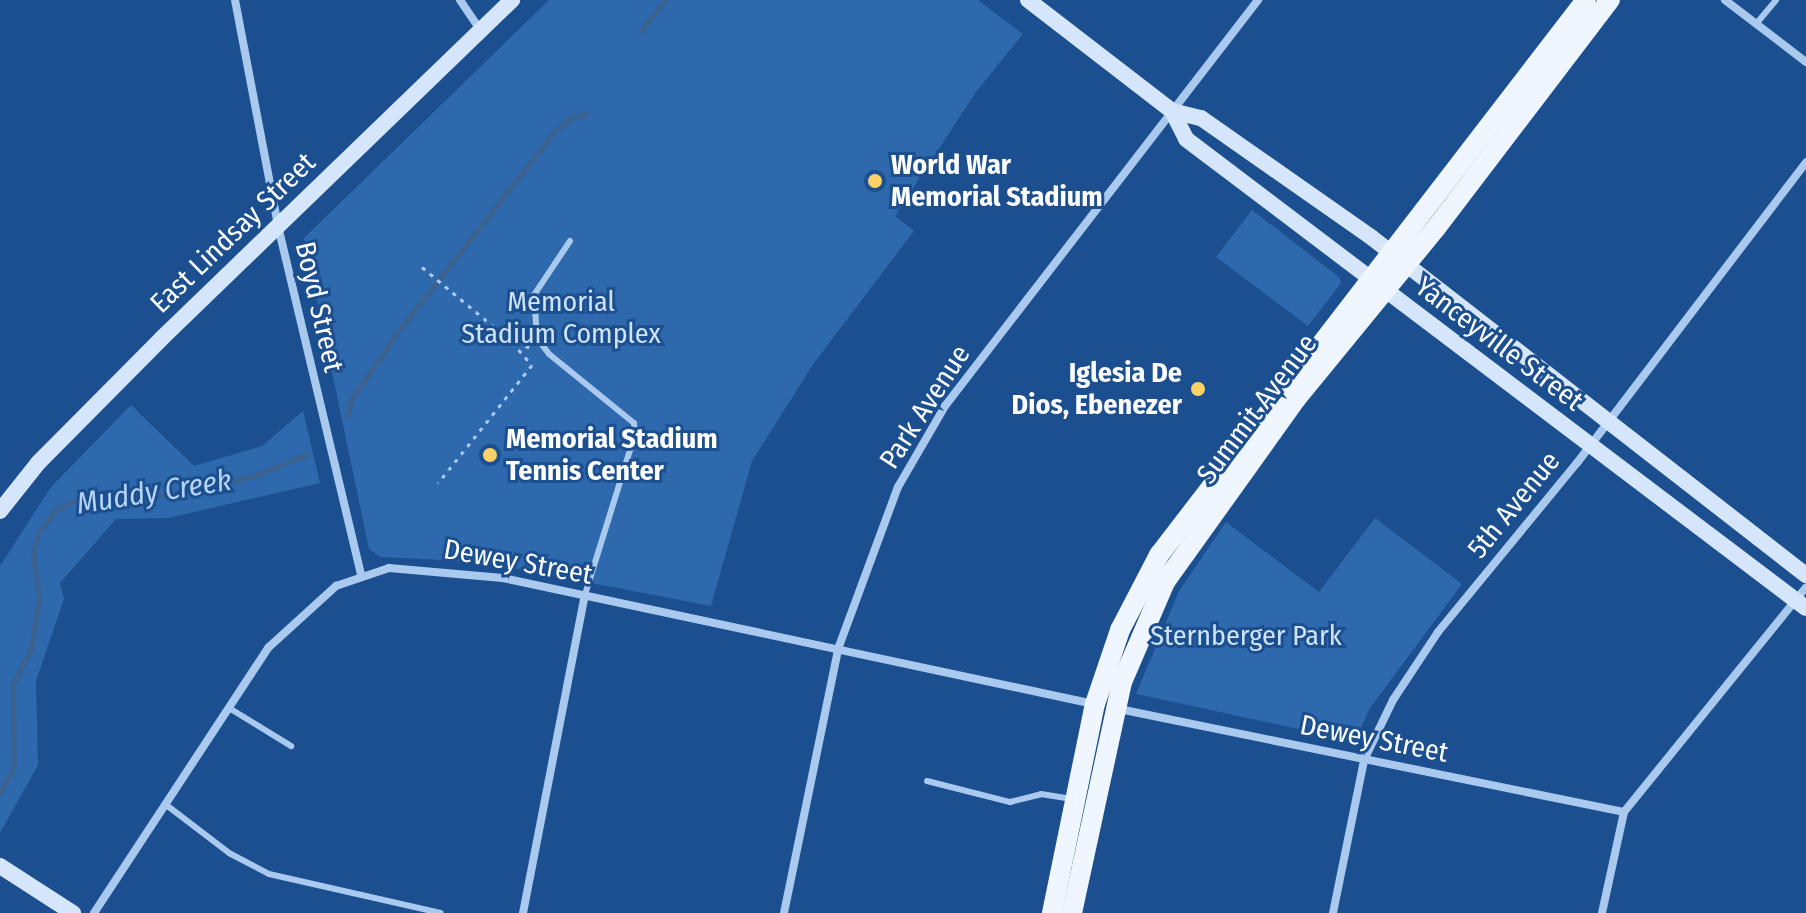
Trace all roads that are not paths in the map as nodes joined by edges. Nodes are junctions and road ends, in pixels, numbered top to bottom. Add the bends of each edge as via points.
1 (235, 0) edge
2 (460, 0) edge
3 (512, 0) edge
4 (1028, 0) edge
5 (1258, 0) edge
6 (1586, 0) edge
7 (1610, 0) edge
8 (1725, 0) edge
9 (1776, 0) edge
10 (1756, 24) junction
11 (480, 30) junction
12 (1806, 62) edge
13 (1172, 111) junction
14 (1806, 162) edge
15 (278, 226) junction
16 (570, 241) dead end
17 (1399, 259) junction
18 (1378, 285) junction
19 (1610, 420) junction
20 (1591, 445) junction
21 (0, 511) edge
22 (361, 575) junction
23 (1806, 575) edge
24 (1806, 587) edge
25 (585, 595) junction
26 (1801, 605) edge
27 (838, 649) junction
28 (1095, 704) junction
29 (229, 708) junction
30 (1116, 708) junction
31 (291, 746) dead end
32 (1364, 760) junction
33 (927, 781) dead end
34 (1075, 800) junction
35 (165, 804) junction
36 (1624, 812) junction
37 (0, 866) edge
38 (73, 913) edge
39 (94, 913) edge
40 (441, 913) edge
41 (523, 913) edge
42 (784, 913) edge
43 (1052, 913) edge
44 (1072, 913) edge
45 (1333, 913) edge
46 (1602, 913) edge

1 - 15 street, Boyd Street
2 - 11 street
3 - 11 street, East Lindsay Street
4 - 13 street, Yanceyville Street
5 - 13 street, Park Avenue
6 - 17 main road, Summit Avenue
7 - 17 main road, Summit Avenue
8 - 10 street
9 - 10 lane
10 - 12 street
11 - 15 street, East Lindsay Street
13 - 17 street, Yanceyville Street via 1201,118
13 - 18 street, Yanceyville Street via 1186,139
13 - 27 street, Park Avenue via 936,421 898,487
14 - 19 street, 5th Avenue
15 - 21 street, East Lindsay Street via 38,463
15 - 22 street, Boyd Street
16 - 25 lane via 534,295 537,338 549,354 634,423 635,434
17 - 18 main road, Summit Avenue
17 - 19 street, Yanceyville Street
18 - 20 street, Yanceyville Street
18 - 28 main road, Summit Avenue via 1159,555 1120,630
18 - 30 main road, Summit Avenue via 1165,582 1135,648
19 - 20 street, 5th Avenue
19 - 23 street, Yanceyville Street
20 - 26 street, Yanceyville Street
20 - 32 street, 5th Avenue via 1438,632 1387,710
22 - 25 street, Dewey Street via 414,568
22 - 29 street, Dewey Street via 316,601 269,647
24 - 26 street
25 - 27 street, Dewey Street
25 - 41 street
26 - 36 street
27 - 28 street, Dewey Street
27 - 42 street, Park Avenue
28 - 34 main road, Summit Avenue
29 - 31 lane
29 - 35 street, Dewey Street
30 - 32 street, Dewey Street
30 - 44 main road, Summit Avenue
32 - 36 street, Dewey Street
32 - 45 street, 5th Avenue
33 - 34 lane via 1010,802 1041,794
34 - 43 main road, Summit Avenue
35 - 39 street, Dewey Street
35 - 40 lane via 229,853 269,874
36 - 46 street
37 - 38 street

